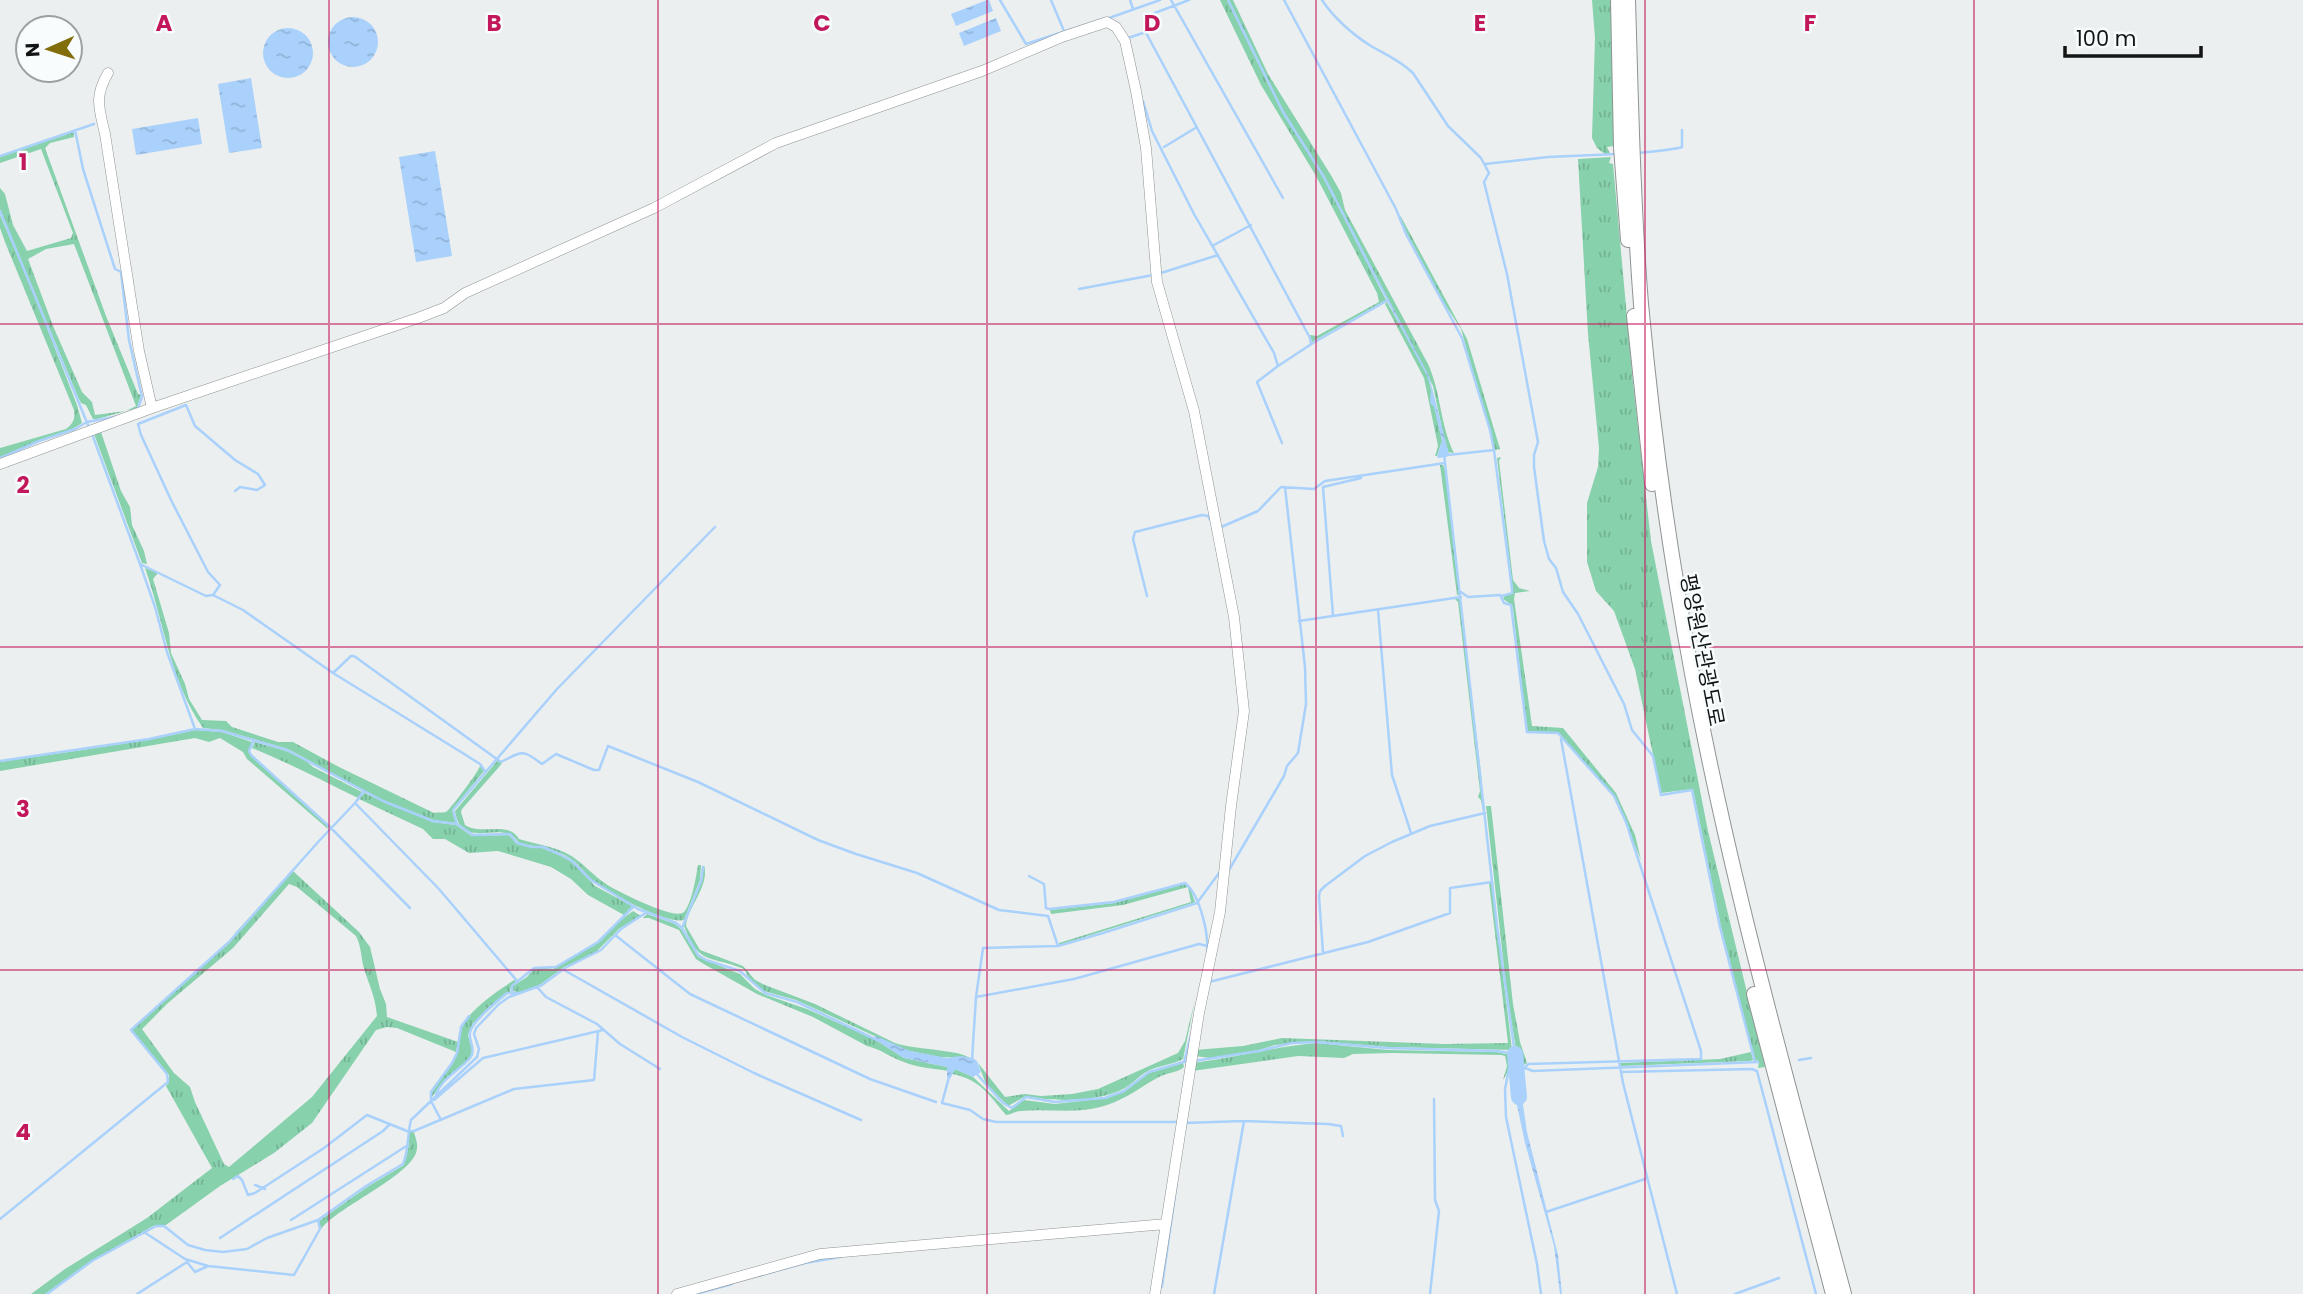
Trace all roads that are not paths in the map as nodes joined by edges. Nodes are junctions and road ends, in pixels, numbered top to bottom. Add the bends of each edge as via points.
1 (1618, 0) edge
2 (1628, 0) edge
3 (108, 73) dead end
4 (1627, 153) junction
5 (152, 408) junction
6 (0, 464) edge
7 (1166, 1224) junction
8 (677, 1294) edge
9 (1155, 1294) edge
10 (1833, 1294) edge
11 (1844, 1294) edge

1 - 4 highway, 평양원산관광도로
2 - 4 highway
3 - 5 street via 98,94 99,108
4 - 10 highway, 평양원산관광도로 via 1637,365 1669,598 1734,915
4 - 11 highway via 1660,474 1678,596 1744,916
5 - 6 street
5 - 7 street via 418,318 654,208 776,143 982,71 1088,27 1111,23 1125,41 1136,91 1146,148 1157,282 1196,424 1234,617 1244,711 1220,912
7 - 8 street via 820,1254
7 - 9 street

